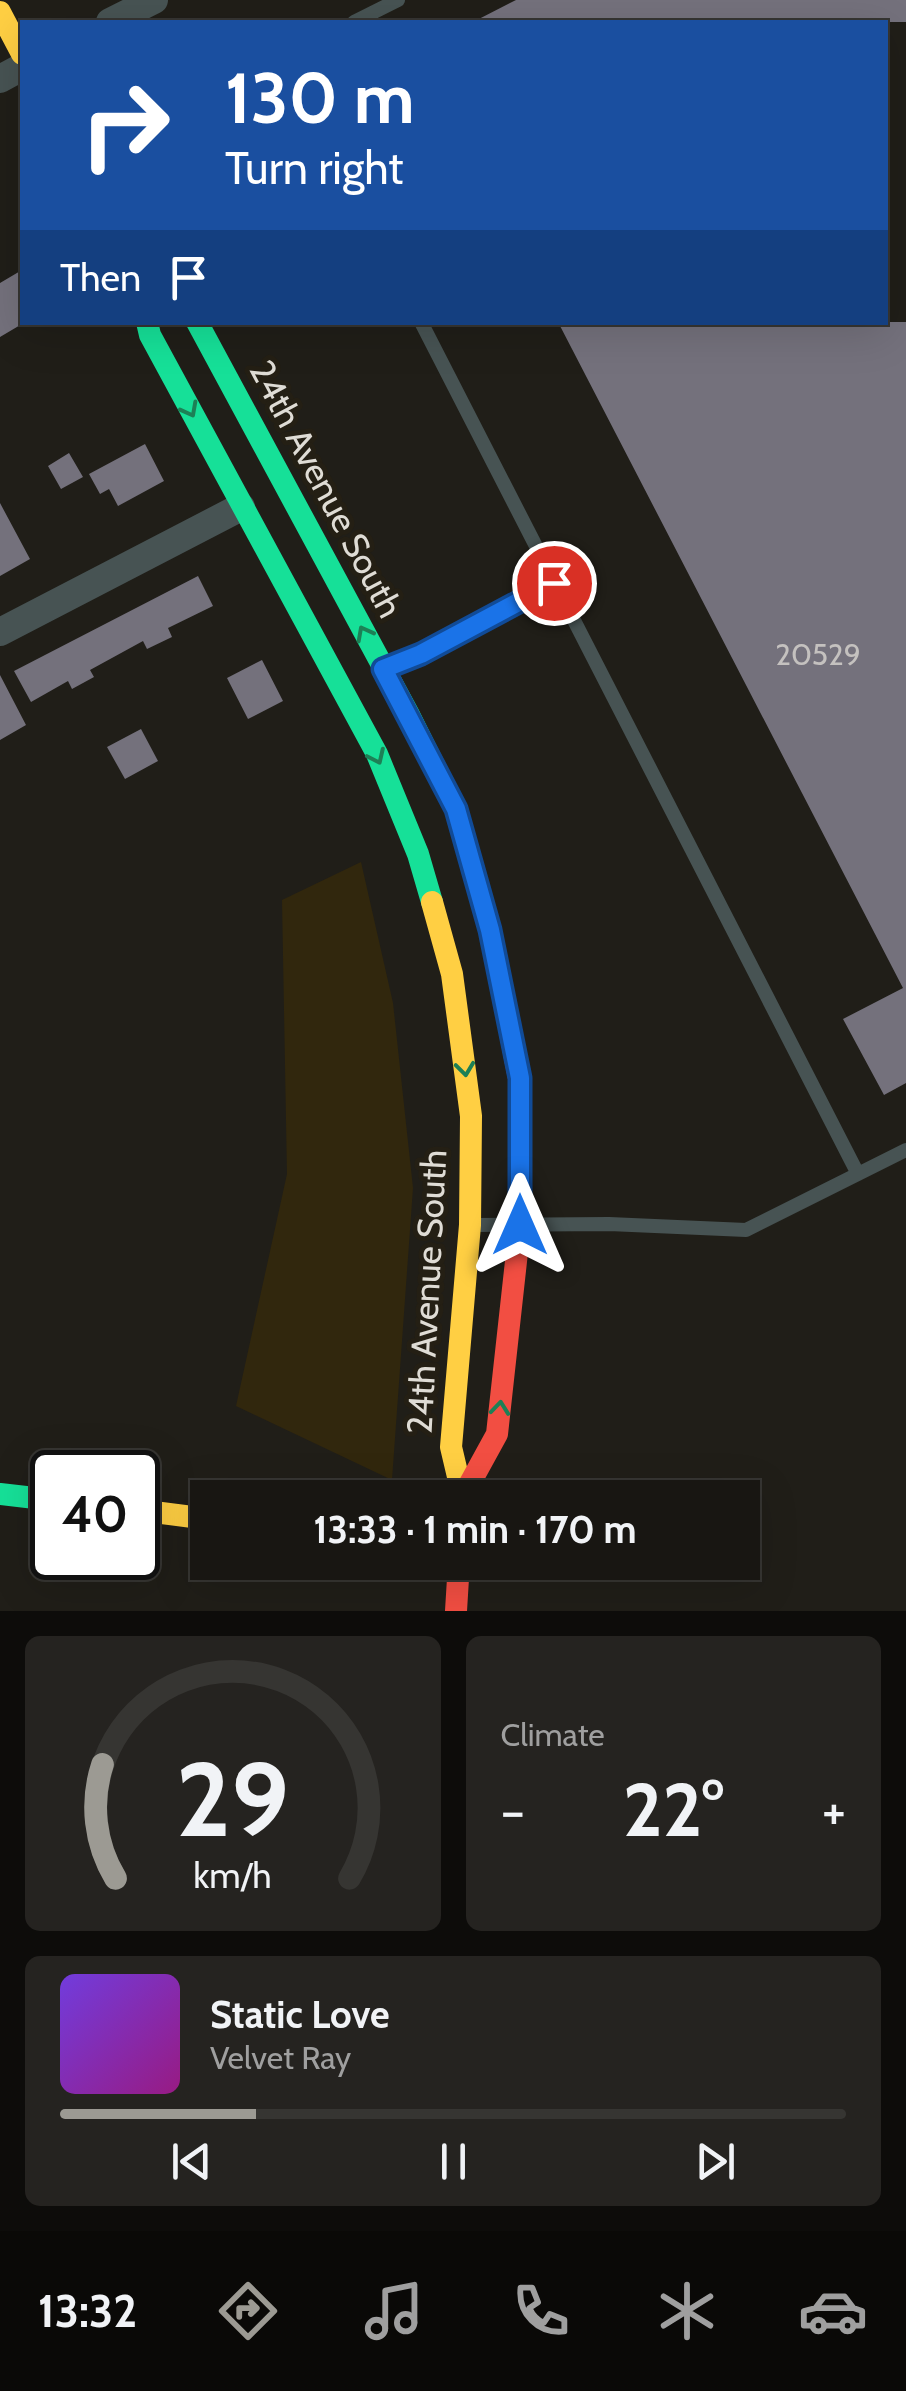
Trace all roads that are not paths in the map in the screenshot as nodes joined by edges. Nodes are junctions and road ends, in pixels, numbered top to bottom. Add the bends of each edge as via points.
1 (154, 0) edge
2 (398, 0) edge
3 (0, 12) edge
4 (114, 20) edge
5 (358, 20) edge
6 (20, 50) edge
7 (148, 325) edge
8 (199, 325) edge
9 (423, 325) edge
10 (242, 507) junction
11 (554, 583) junction
12 (0, 632) edge
13 (383, 669) junction
14 (906, 1150) edge
15 (858, 1174) junction
16 (470, 1225) junction
17 (520, 1225) junction
18 (459, 1480) edge
19 (472, 1480) edge
20 (0, 1494) edge
21 (30, 1497) edge
22 (160, 1513) edge
23 (190, 1517) edge
24 (458, 1580) edge
25 (456, 1611) edge

1 - 4 street
2 - 5 lane
3 - 6 main road
7 -> 10 main road, 24th Avenue South
13 -> 8 main road, 24th Avenue South
9 - 11 lane
10 - 12 street
10 -> 16 main road, 24th Avenue South via 377,754 418,854 452,974 471,1116
11 - 13 lane
11 - 15 lane
13 - 17 main road, 24th Avenue South via 456,809 490,930 520,1078
14 - 15 lane
15 - 17 lane via 746,1230
16 - 17 lane
16 - 18 main road, 24th Avenue South via 451,1447
19 -> 17 main road, 24th Avenue South via 497,1434
20 - 21 main road
22 - 23 main road
24 - 25 main road

